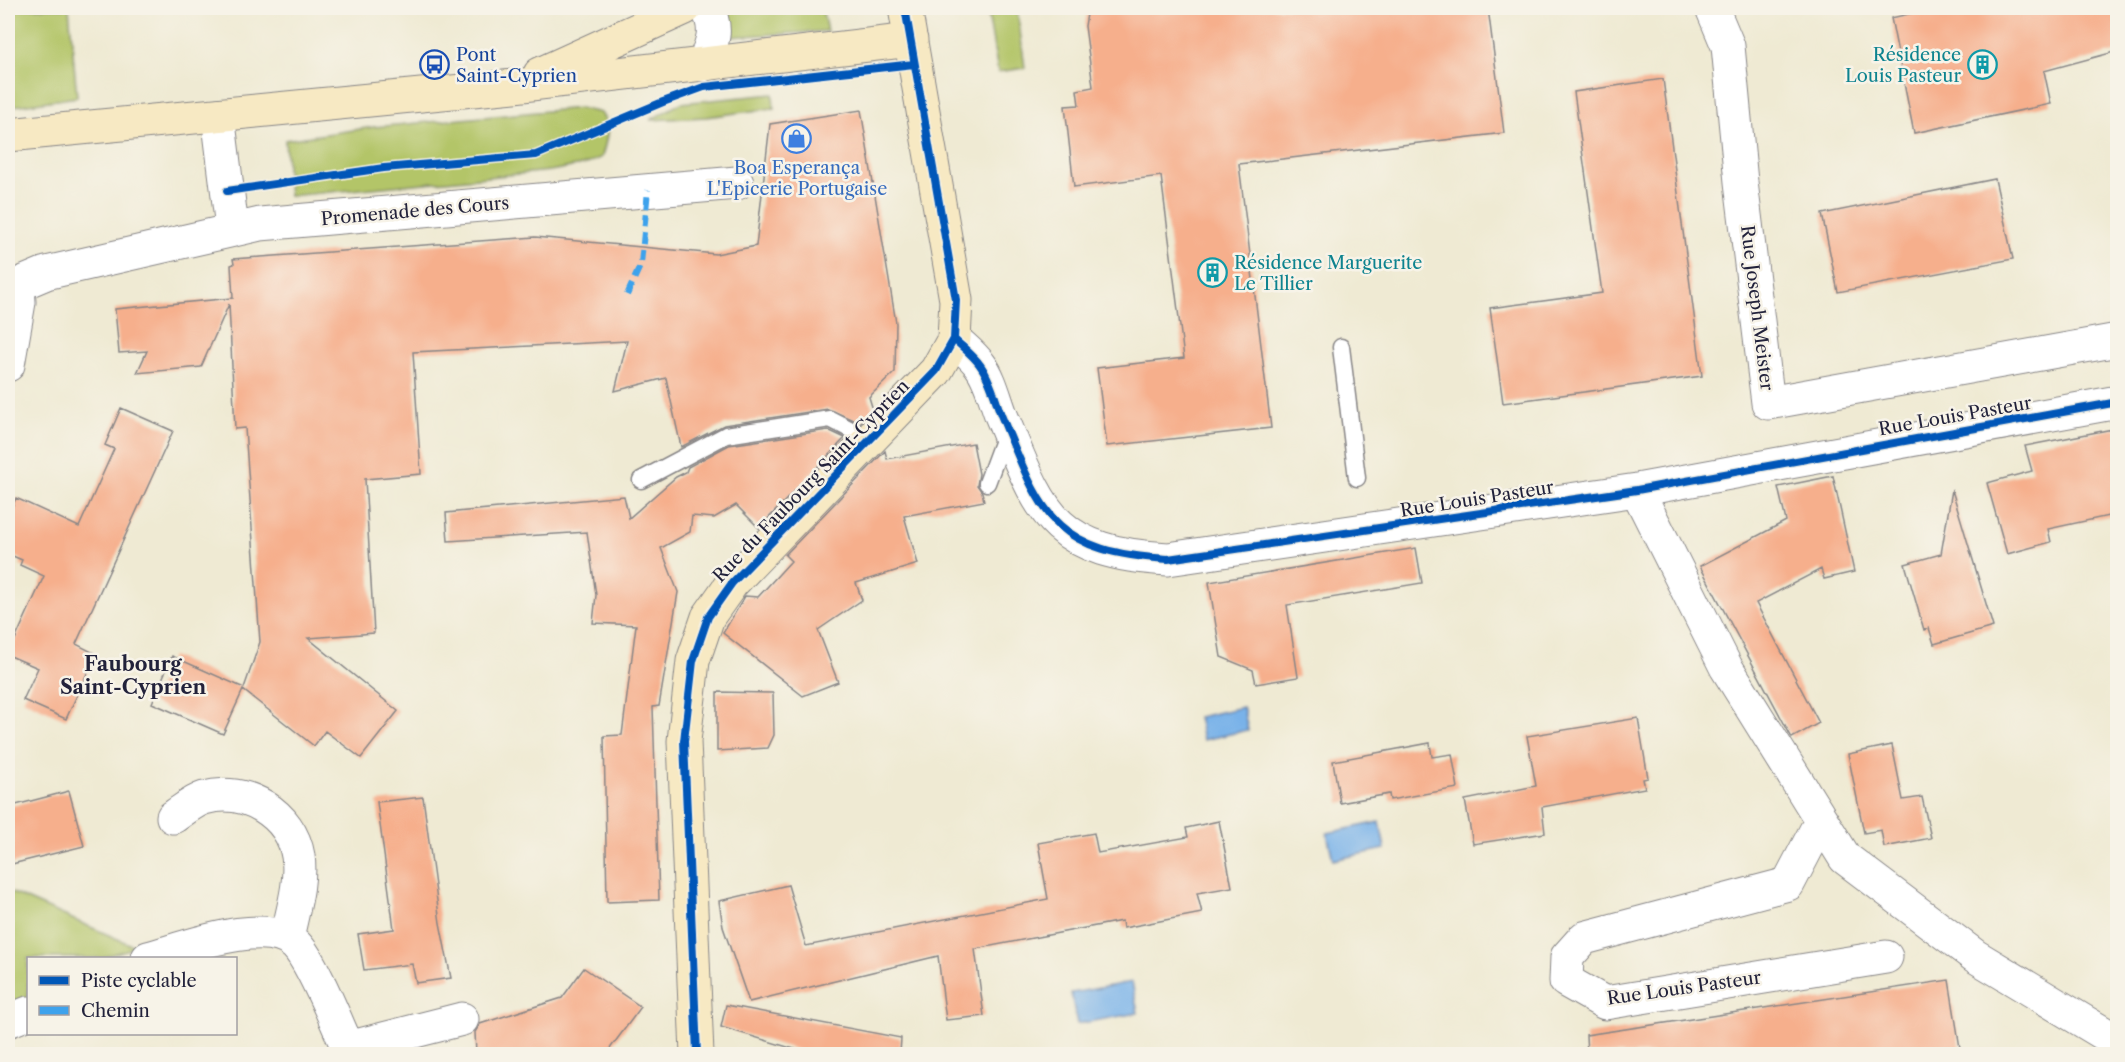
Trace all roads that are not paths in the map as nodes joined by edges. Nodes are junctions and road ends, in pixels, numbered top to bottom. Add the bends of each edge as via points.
1 (685, 8) edge
2 (707, 8) edge
3 (905, 8) edge
4 (1713, 8) edge
5 (911, 40) junction
6 (703, 65) junction
7 (514, 86) junction
8 (218, 115) junction
9 (8, 135) edge
10 (737, 183) dead end
11 (232, 228) junction
12 (13, 287) edge
13 (954, 339) junction
14 (2118, 340) edge
15 (1341, 347) dead end
16 (8, 365) edge
17 (2118, 402) edge
18 (1007, 428) junction
19 (871, 440) junction
20 (1357, 478) dead end
21 (641, 480) dead end
22 (987, 483) dead end
23 (1637, 490) junction
24 (173, 817) dead end
25 (1821, 821) junction
26 (287, 938) junction
27 (152, 957) edge
28 (1886, 957) dead end
29 (27, 1012) edge
30 (462, 1019) dead end
31 (8, 1022) edge
32 (2118, 1041) edge
33 (336, 1051) edge
34 (696, 1054) edge

1 - 7 street
2 - 6 street via 715,29
3 - 5 street, Rue du Faubourg Saint-Cyprien
4 - 14 street, Rue Joseph Meister via 1728,46 1768,403
5 - 6 street
5 - 13 street, Rue du Faubourg Saint-Cyprien via 956,300
6 - 7 street
7 - 8 street
8 - 9 street
8 - 11 street
10 - 11 street, Promenade des Cours
11 - 12 street, Promenade des Cours via 46,273
12 - 16 street via 19,302
13 - 18 street, Rue Louis Pasteur via 981,366
13 - 19 street, Rue du Faubourg Saint-Cyprien via 936,371
15 - 20 lane
17 - 23 street, Rue Louis Pasteur
18 - 22 lane
18 - 23 street, Rue Louis Pasteur via 1042,507 1062,530 1096,548 1127,557 1168,559
19 - 21 lane via 830,419 726,435
19 - 34 street, Rue du Faubourg Saint-Cyprien via 732,583 708,617 693,660 684,741
23 - 25 street via 1726,667
24 - 26 street via 203,798 236,796 259,803 279,818 294,842 299,869
25 - 28 street, Rue Louis Pasteur via 1788,884 1584,938 1567,957 1566,981 1605,1003
25 - 32 street via 1845,858 1975,956
26 - 27 street via 258,933 226,936
26 - 33 street via 301,952
29 - 31 street
30 - 33 street

